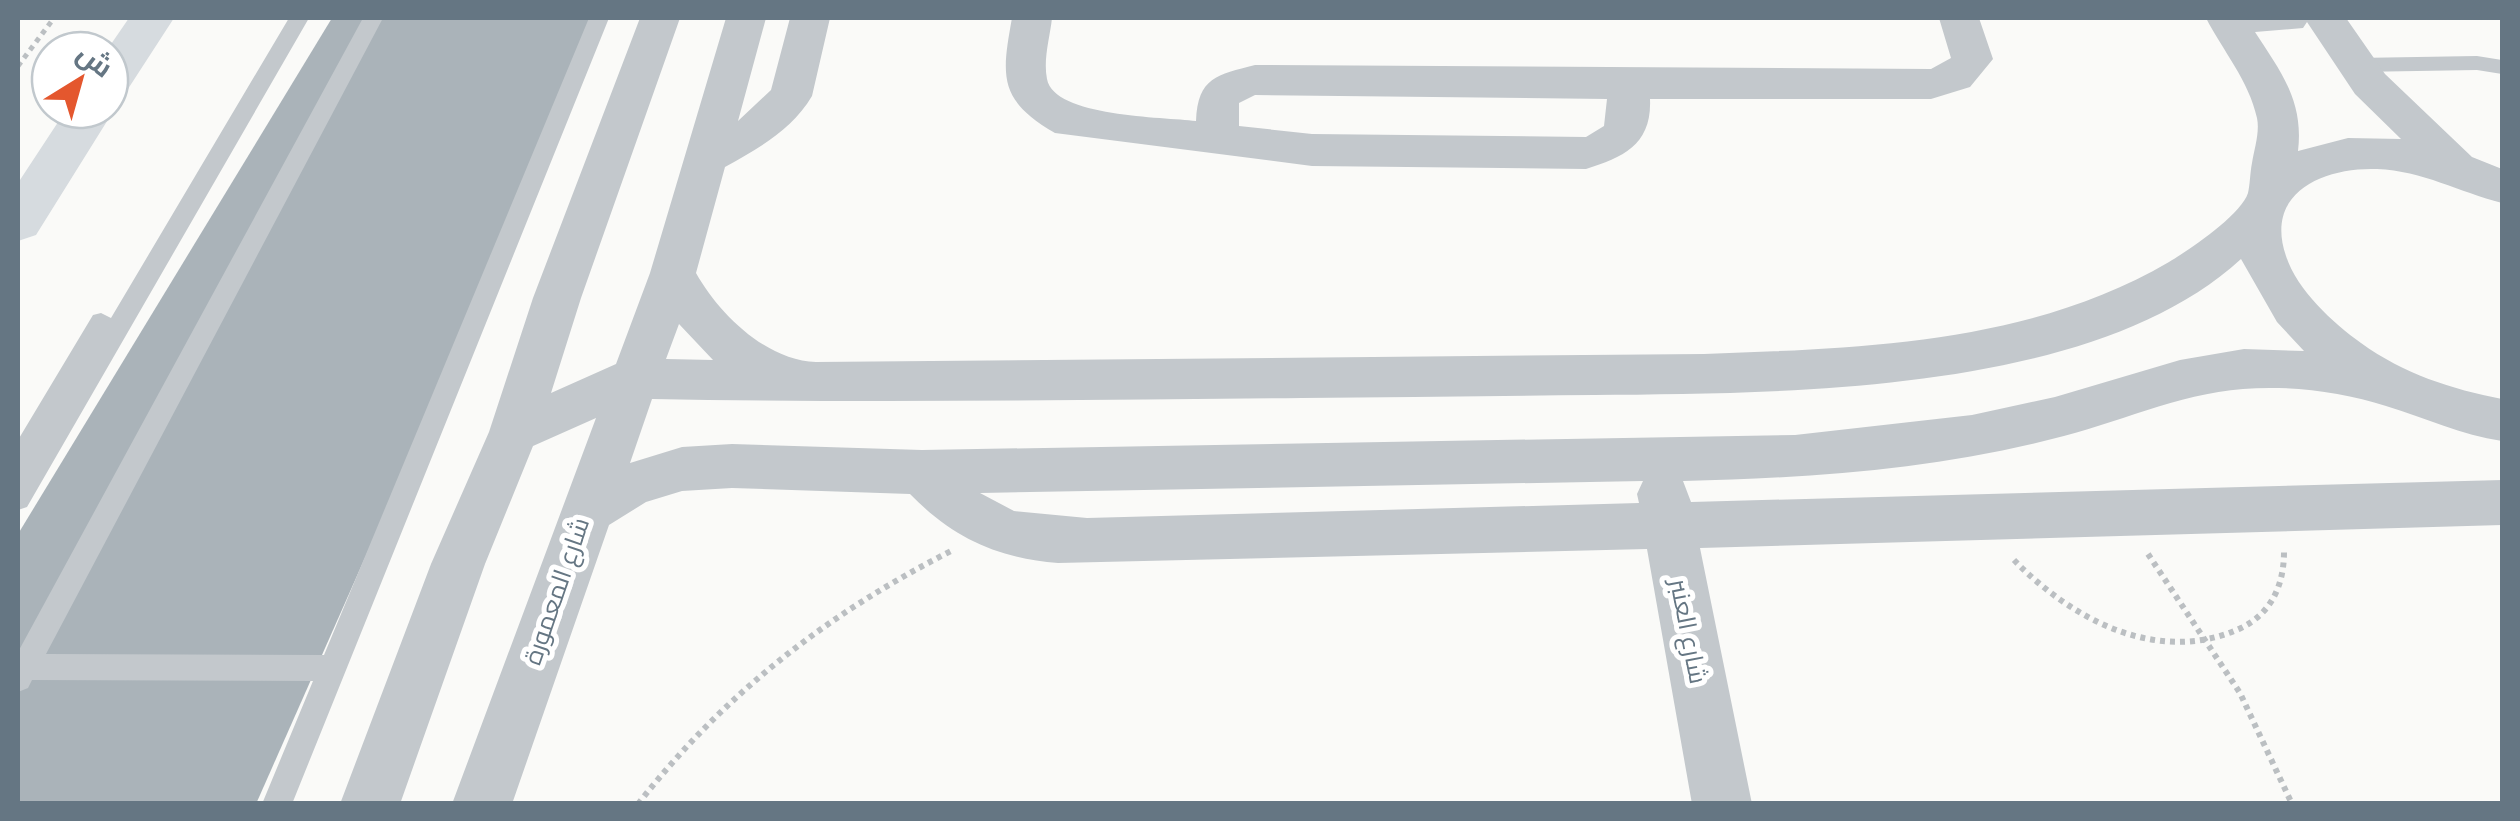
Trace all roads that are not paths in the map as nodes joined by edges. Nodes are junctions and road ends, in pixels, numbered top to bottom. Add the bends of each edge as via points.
1 (152, 18) edge
2 (283, 18) edge
3 (299, 18) edge
4 (373, 18) edge
5 (599, 18) edge
6 (660, 18) edge
7 (746, 18) edge
8 (810, 18) edge
9 (1032, 18) edge
10 (1959, 18) edge
11 (2226, 18) edge
12 (2237, 18) edge
13 (2289, 18) edge
14 (2325, 18) edge
15 (130, 51) edge
16 (2357, 65) junction
17 (2502, 67) edge
18 (1627, 85) junction
19 (78, 130) edge
20 (1218, 138) junction
21 (708, 157) junction
22 (2458, 168) junction
23 (2502, 187) edge
24 (2265, 201) junction
25 (18, 222) edge
26 (674, 273) junction
27 (632, 379) junction
28 (816, 382) junction
29 (2397, 388) junction
30 (2502, 420) edge
31 (514, 432) junction
32 (1656, 459) junction
33 (18, 462) edge
34 (922, 472) junction
35 (18, 498) edge
36 (2502, 504) edge
37 (584, 514) junction
38 (1668, 524) junction
39 (18, 667) edge
40 (332, 668) junction
41 (18, 679) edge
42 (278, 804) edge
43 (370, 804) edge
44 (482, 804) edge
45 (1722, 804) edge

1 - 15 main road
2 - 33 lane
3 - 35 lane
4 - 41 lane
5 - 40 lane
6 - 31 street
7 - 21 street, شارع المعمورة
8 - 21 street via 791,96 756,130
9 - 20 street via 1024,74 1031,94 1053,114 1089,126
10 - 18 street via 1972,59 1951,80
11 - 24 street via 2266,82 2280,122
12 - 13 street
14 - 16 street
16 - 17 lane
16 - 22 street
18 - 20 street via 1242,81 1218,98
18 - 20 street via 1628,128 1586,153 1312,150
19 - 25 main road
21 - 26 street, شارع المعمورة
22 - 23 street
22 - 24 street via 2398,154 2344,154 2300,165
24 - 28 street via 2234,243 2174,284 2100,316 1955,356 1704,374
24 - 29 street via 2262,255 2287,302 2334,349
26 - 27 street, شارع المعمورة
26 - 28 street via 689,306 715,337 754,365
27 - 28 street
27 - 31 street
27 - 37 street, شارع المعمورة
29 - 30 street
29 - 32 street via 2322,372 2244,369 1954,438 1795,456
31 - 43 street
32 - 34 street
32 - 38 street, شارع العنبر
34 - 37 street via 682,469 630,485
34 - 38 street via 993,531 1037,539
36 - 38 street
37 - 44 street, شارع المعمورة
38 - 45 street, شارع العنبر
39 - 40 lane
40 - 42 lane

